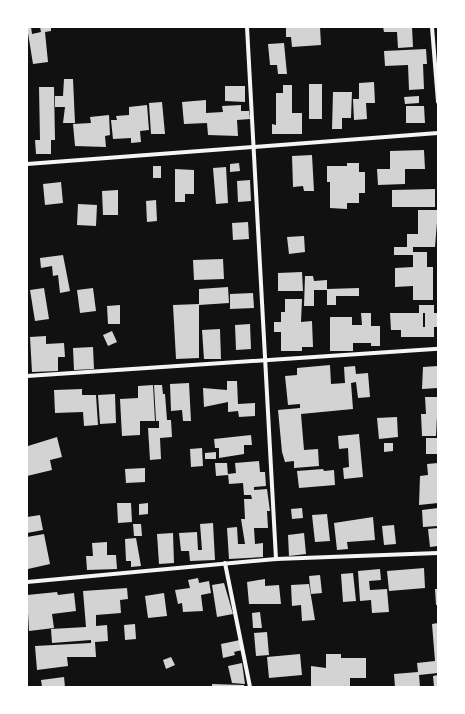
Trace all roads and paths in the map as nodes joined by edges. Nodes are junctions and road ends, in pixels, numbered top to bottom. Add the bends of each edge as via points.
1 (247, 27) edge
2 (432, 27) edge
3 (438, 102) edge
4 (438, 133) edge
5 (253, 146) junction
6 (27, 164) edge
7 (438, 349) edge
8 (266, 360) junction
9 (27, 376) edge
10 (438, 553) edge
11 (276, 559) junction
12 (225, 563) junction
13 (27, 582) edge
14 (250, 687) edge

1 - 5 street
2 - 3 street
4 - 5 street
5 - 6 street
5 - 8 street
7 - 8 street
8 - 9 street
8 - 11 street
10 - 11 street
11 - 12 street
12 - 13 street
12 - 14 street

